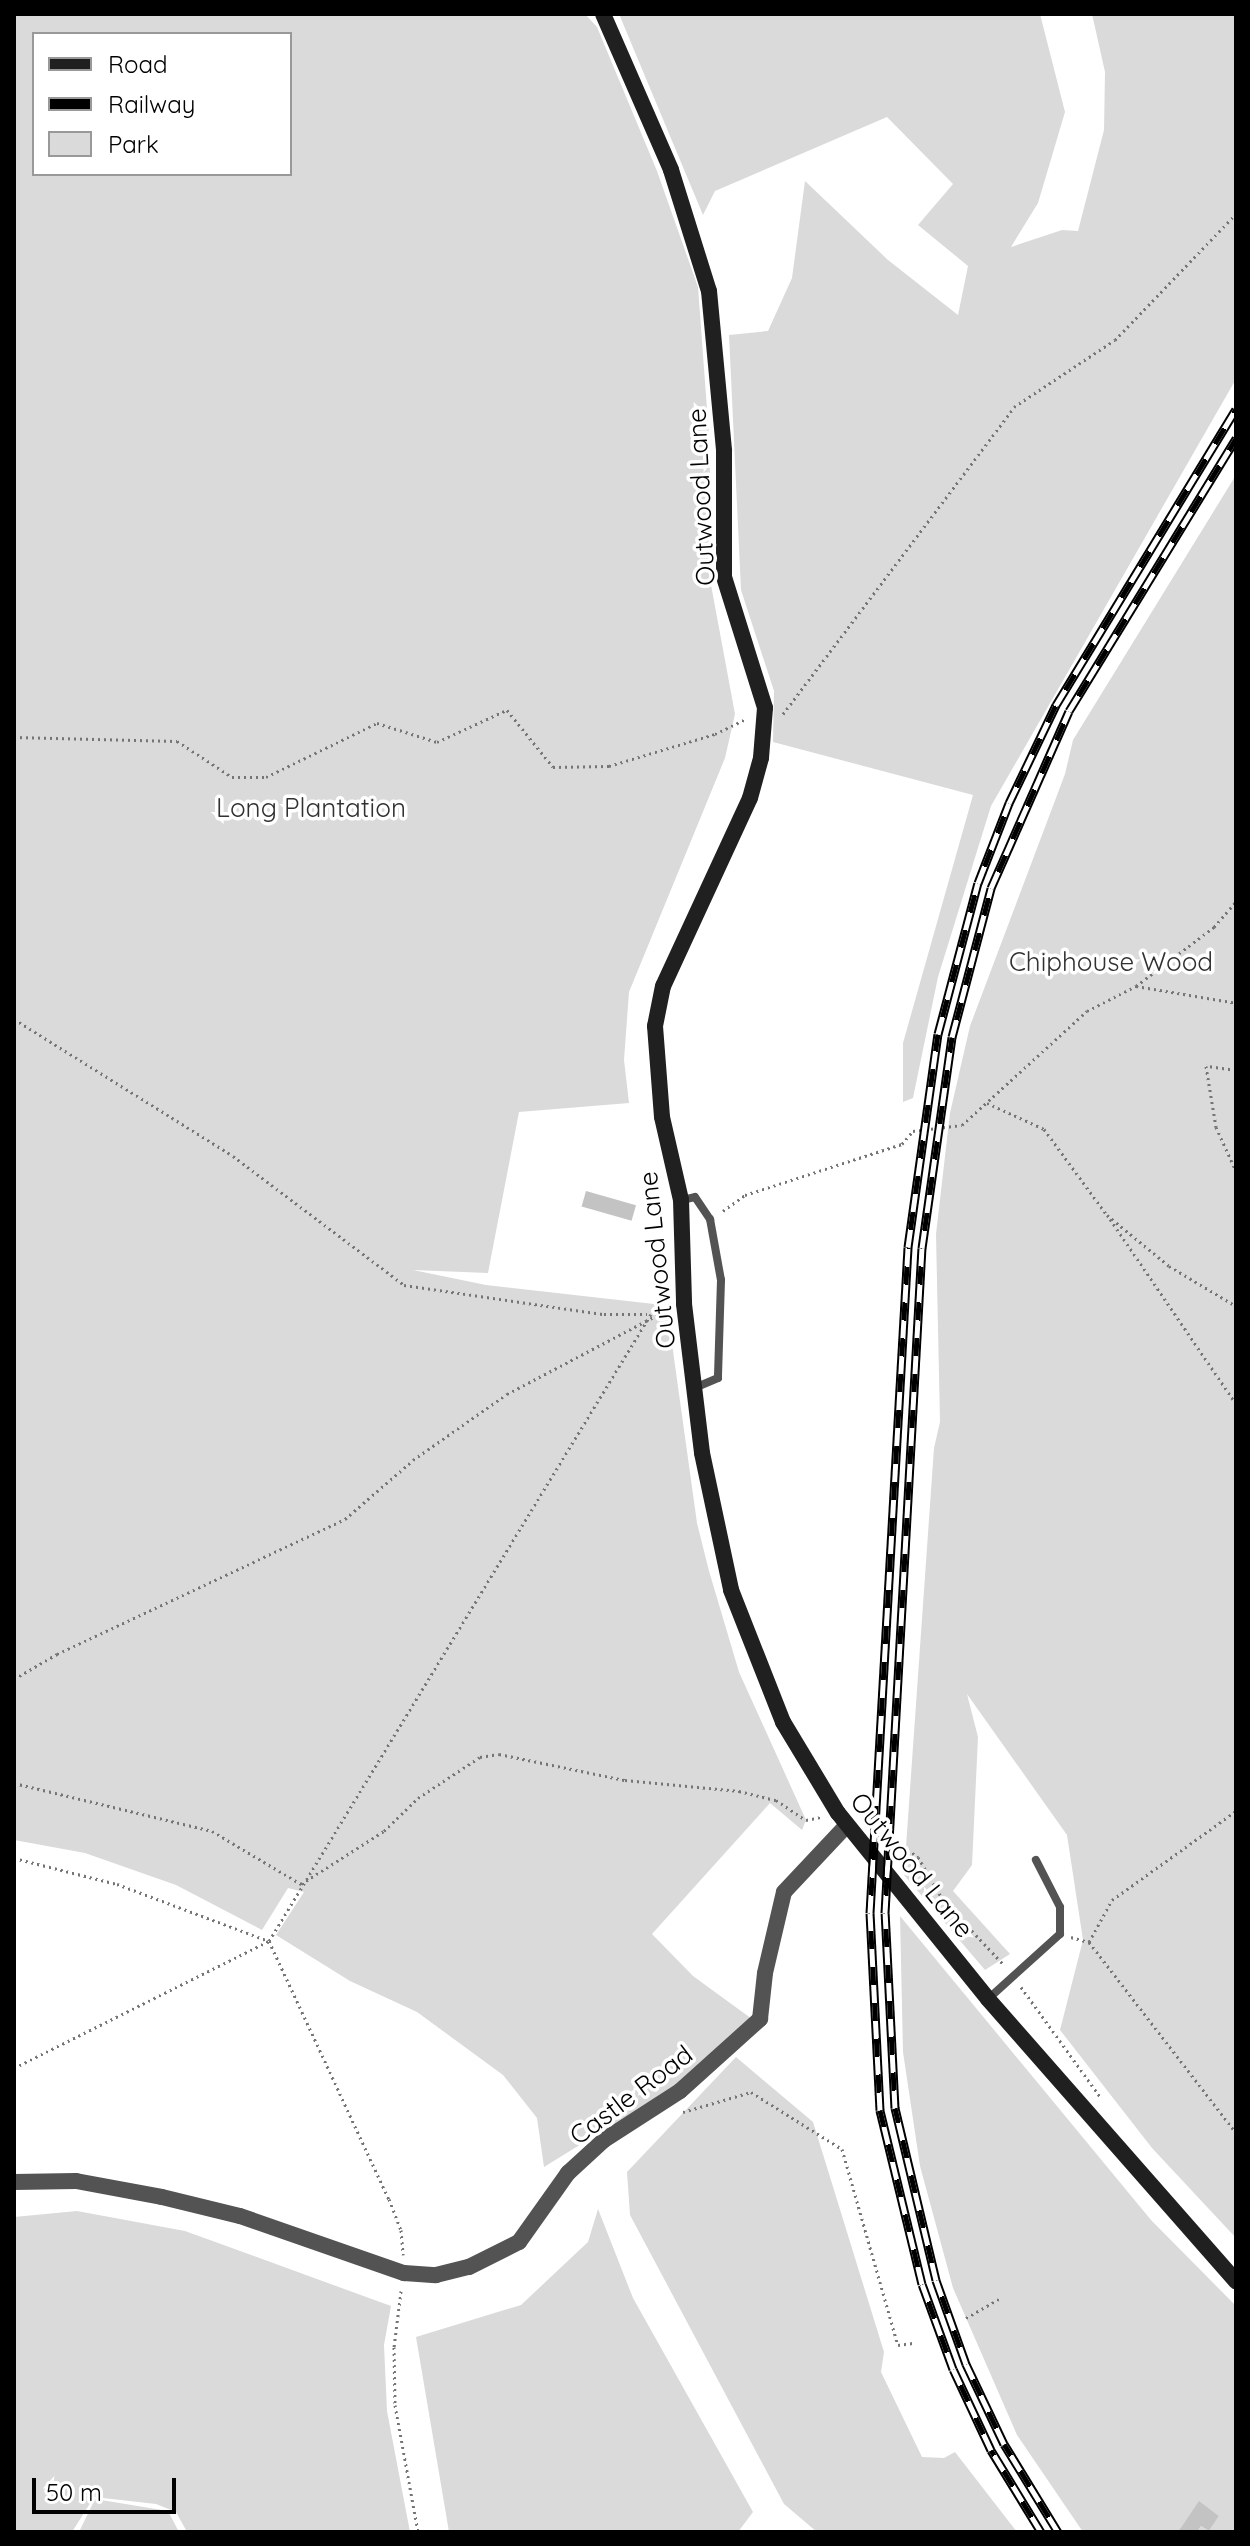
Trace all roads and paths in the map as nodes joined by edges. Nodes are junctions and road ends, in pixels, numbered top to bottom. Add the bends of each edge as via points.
1 (603, 14) edge
2 (1236, 214) edge
3 (765, 708) junction
4 (782, 715) dead end
5 (14, 737) edge
6 (1236, 902) edge
7 (1136, 986) junction
8 (1236, 1003) edge
9 (14, 1019) edge
10 (1236, 1070) edge
11 (987, 1103) junction
12 (1236, 1171) edge
13 (681, 1200) junction
14 (1107, 1215) junction
15 (710, 1219) junction
16 (1236, 1306) edge
17 (663, 1310) dead end
18 (651, 1314) junction
19 (695, 1388) junction
20 (1236, 1404) edge
21 (14, 1679) edge
22 (14, 1783) edge
23 (1236, 1811) edge
24 (842, 1819) junction
25 (14, 1858) edge
26 (1036, 1860) dead end
27 (301, 1884) junction
28 (1060, 1934) junction
29 (269, 1941) junction
30 (1089, 1942) junction
31 (1013, 1975) junction
32 (988, 1999) junction
33 (14, 2068) edge
34 (1107, 2106) dead end
35 (681, 2112) dead end
36 (1236, 2133) edge
37 (14, 2182) edge
38 (404, 2273) junction
39 (1236, 2281) edge
40 (999, 2299) dead end
41 (966, 2318) dead end
42 (913, 2343) dead end
43 (418, 2532) edge

1 - 3 main road, Outwood Lane via 671,170 709,291 724,451 724,577
2 - 4 path via 1115,340 1014,407
3 - 5 path via 715,734 609,766 553,767 507,710 437,742 377,723 266,777 232,777 177,741
3 - 13 main road, Outwood Lane via 761,758 750,798 659,1002 657,1072
6 - 7 path via 1214,927
7 - 8 path
7 - 11 path via 1087,1011
9 - 18 path via 233,1156 404,1285 604,1314
10 - 12 path via 1206,1066 1216,1127
11 - 14 path via 1044,1129
11 - 15 path via 962,1125 913,1131 902,1144 745,1195
13 - 15 lane via 695,1197
13 - 19 main road, Outwood Lane via 684,1304
14 - 16 path via 1169,1266
14 - 20 path
15 - 19 lane via 721,1280 723,1340 718,1378
17 - 18 path
18 - 21 path via 507,1394 413,1460 345,1519
18 - 27 path
19 - 24 main road, Outwood Lane via 718,1536 749,1646 783,1722
22 - 27 path via 212,1831
23 - 30 path via 1112,1900
24 - 27 path via 806,1820 776,1800 739,1791 625,1780 499,1754 480,1757 418,1798 384,1831
24 - 31 path via 862,1818 899,1839 918,1857 943,1900
24 - 32 main road, Outwood Lane
24 - 38 street, Castle Road via 784,1892 760,2019 680,2091 604,2140 568,2173 519,2242 469,2267 436,2275
25 - 29 path via 117,1884
26 - 28 lane via 1060,1907
27 - 29 path
28 - 30 path
28 - 31 lane
29 - 33 path
29 - 38 path via 389,2199 401,2230
30 - 36 path
31 - 32 lane
31 - 34 path
32 - 39 main road, Outwood Lane
35 - 42 path via 751,2092 842,2149 898,2345
37 - 38 street, Castle Road via 76,2181 162,2197 240,2216
38 - 43 path via 394,2347 395,2405
40 - 41 path

